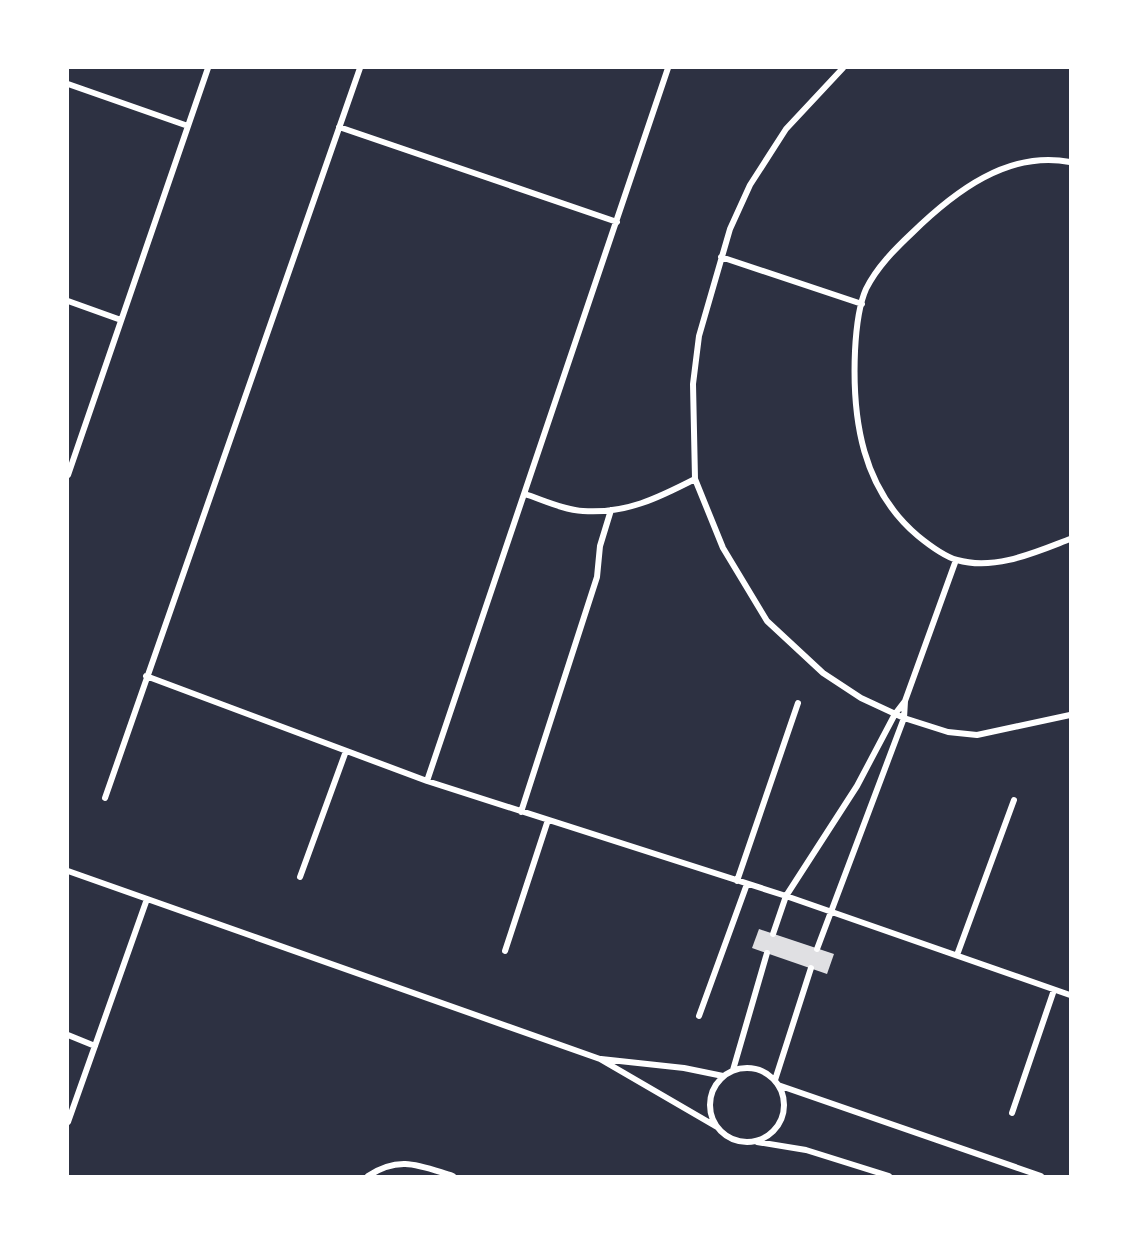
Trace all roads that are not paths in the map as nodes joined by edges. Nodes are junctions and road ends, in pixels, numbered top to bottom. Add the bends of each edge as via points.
1 (208, 68) edge
2 (360, 68) edge
3 (668, 68) edge
4 (843, 68) edge
5 (68, 84) edge
6 (188, 126) junction
7 (339, 127) junction
8 (1071, 162) edge
9 (617, 222) junction
10 (721, 257) junction
11 (68, 301) edge
12 (862, 304) junction
13 (121, 320) junction
14 (68, 475) edge
15 (695, 479) junction
16 (525, 494) junction
17 (611, 510) junction
18 (1071, 538) edge
19 (956, 560) junction
20 (147, 676) junction
21 (905, 701) junction
22 (798, 703) dead end
23 (895, 714) junction
24 (1071, 715) edge
25 (904, 718) junction
26 (346, 750) junction
27 (427, 781) junction
28 (105, 798) dead end
29 (1014, 800) dead end
30 (521, 812) junction
31 (548, 820) junction
32 (68, 871) edge
33 (300, 877) dead end
34 (737, 881) junction
35 (747, 884) junction
36 (786, 896) junction
37 (147, 898) junction
38 (831, 912) junction
39 (773, 934) dead end
40 (817, 949) dead end
41 (505, 951) dead end
42 (767, 953) dead end
43 (957, 955) junction
44 (811, 968) dead end
45 (1054, 990) junction
46 (1071, 995) edge
47 (699, 1016) dead end
48 (68, 1035) edge
49 (95, 1046) junction
50 (600, 1059) junction
51 (733, 1070) junction
52 (723, 1076) junction
53 (776, 1082) junction
54 (1012, 1113) dead end
55 (68, 1122) edge
56 (717, 1127) junction
57 (755, 1141) junction
58 (368, 1176) edge
59 (453, 1176) edge
60 (889, 1176) edge
61 (1041, 1176) edge

1 - 6 street
2 - 7 street
3 - 9 street
4 - 10 street via 786,129 750,185
5 - 6 street
6 - 13 street
7 - 9 street
7 - 20 street
8 - 12 street via 1045,159 1016,165 979,178 945,200 888,256 866,289
9 - 16 street
10 - 12 street
10 - 15 street via 699,336 694,375
11 - 13 street
12 - 19 street via 856,327 853,387 862,450 891,507 928,544
13 - 14 street
15 - 17 street via 645,504
15 - 23 street via 723,548 767,621 824,673 861,698
16 - 17 street via 582,512
16 - 27 street
17 - 30 street via 600,546 597,577
18 - 19 street via 1006,561
19 - 21 street
20 - 26 street
20 - 28 street
21 - 23 street
21 - 25 street
22 - 34 street
23 - 25 street
23 - 36 street via 857,786
24 - 25 street via 977,735 948,732
25 - 38 street
26 - 27 street
26 - 33 street
27 - 30 street
29 - 43 street
30 - 31 street
31 - 34 street
31 - 41 street
32 - 37 street
34 - 35 street
35 - 36 street
35 - 47 street
36 - 38 street
36 - 39 street
37 - 49 street
37 - 50 street
38 - 40 street
38 - 43 street
42 - 51 street
43 - 45 street
44 - 53 street
45 - 46 street
45 - 54 street
48 - 49 street
49 - 55 street
50 - 52 street
50 - 56 street
51 - 52 street
51 - 53 street via 756,1068
52 - 56 street via 715,1085 710,1106
53 - 57 street via 783,1096 781,1119 766,1137
53 - 61 street
56 - 57 street via 734,1140
57 - 60 street via 806,1150
58 - 59 street via 393,1163

